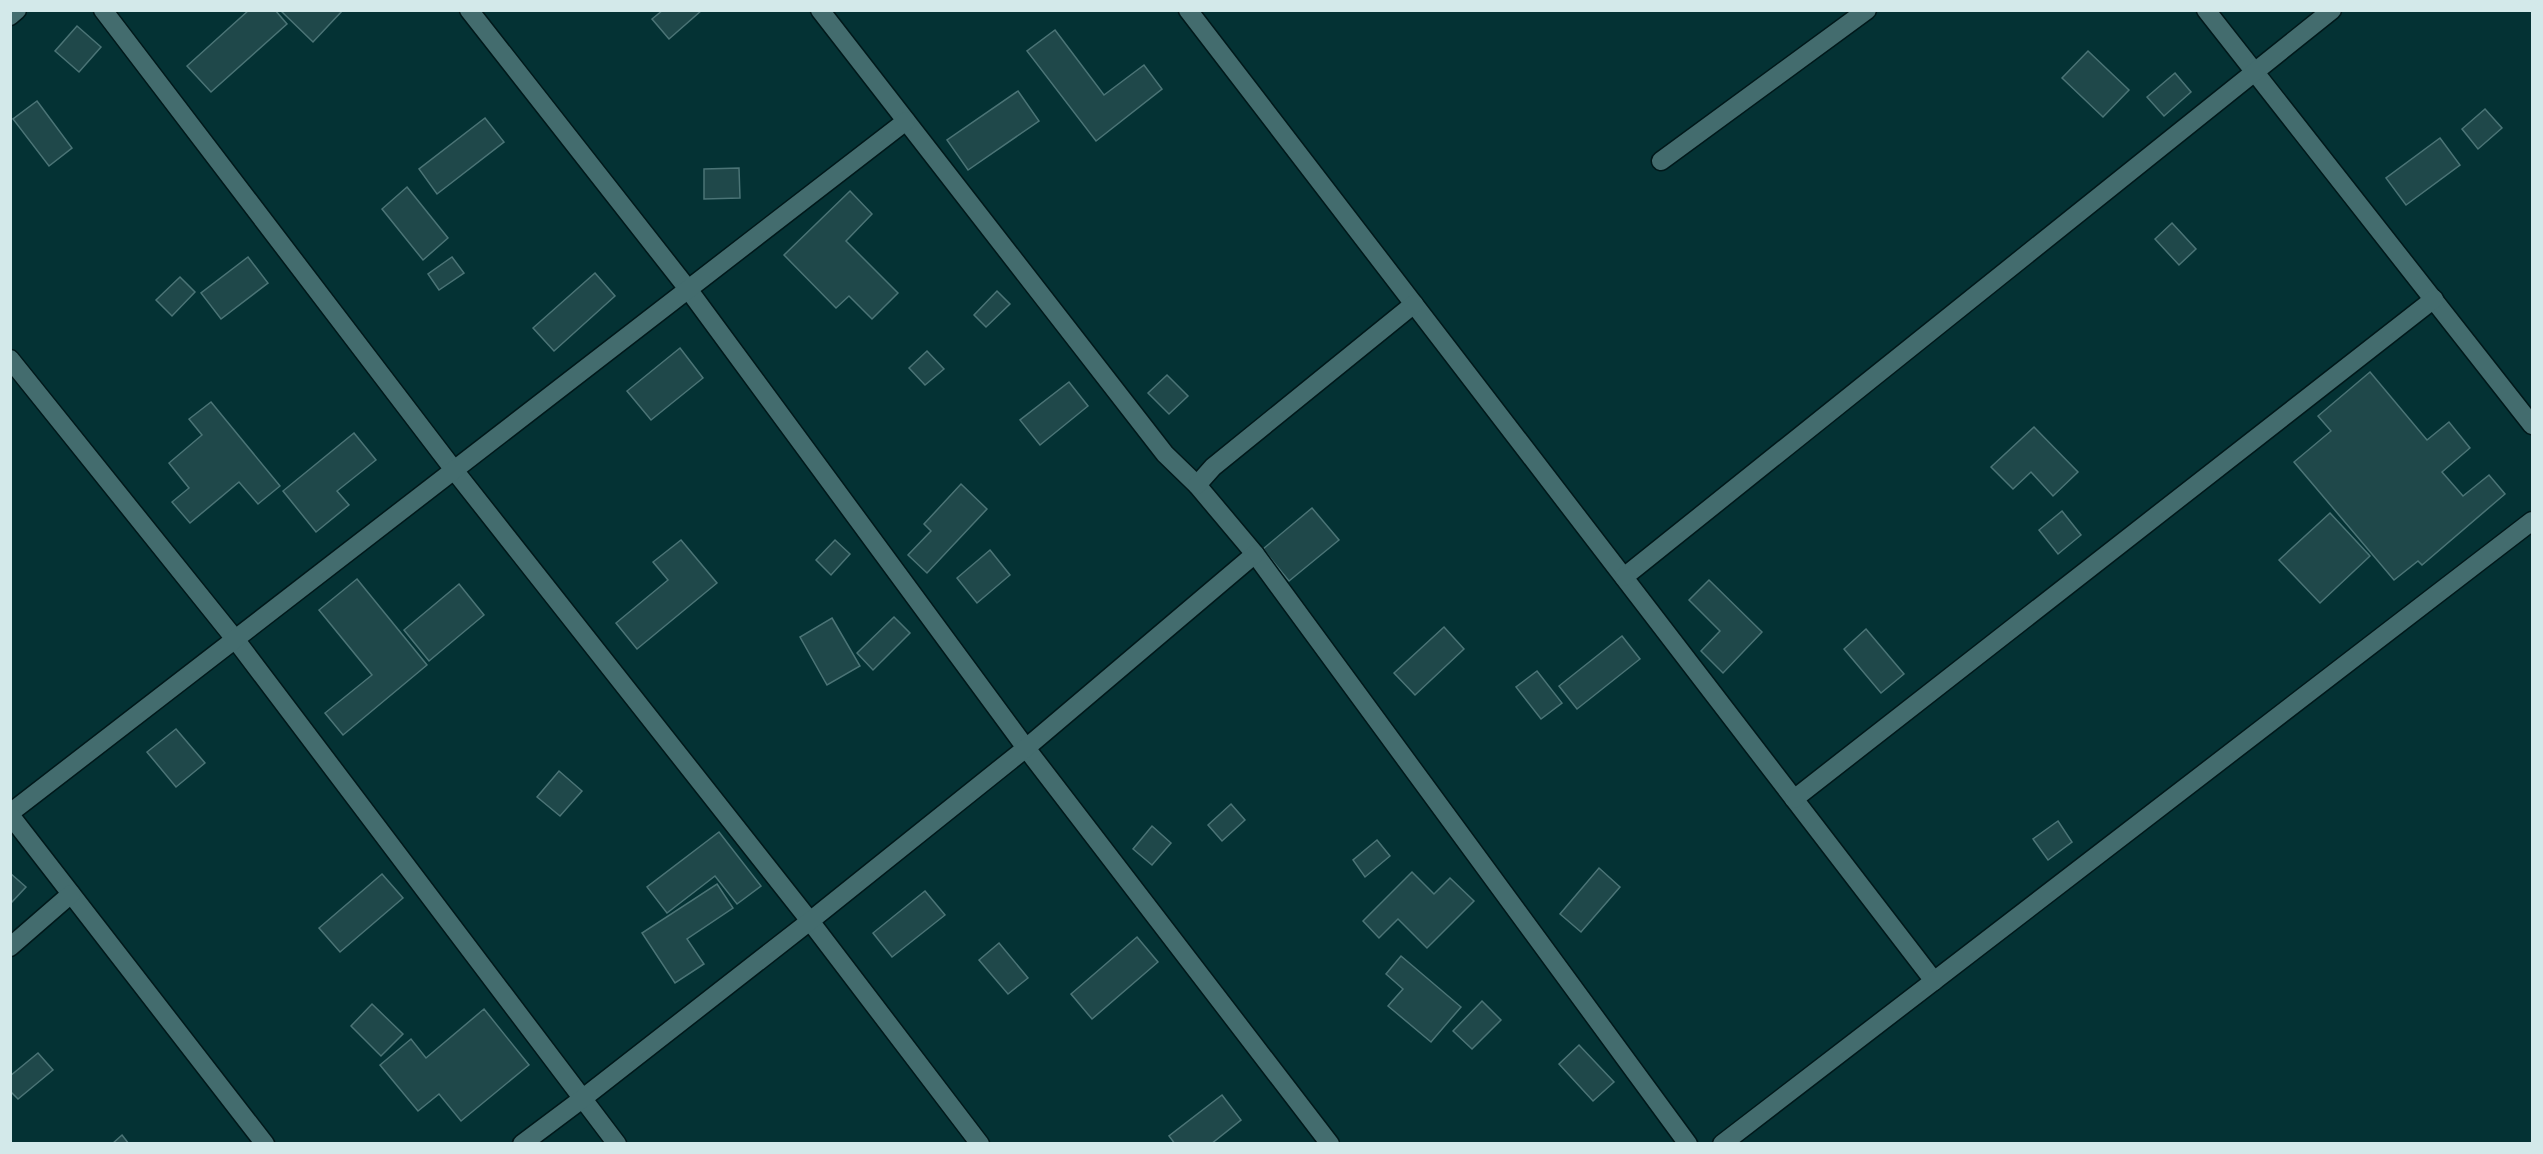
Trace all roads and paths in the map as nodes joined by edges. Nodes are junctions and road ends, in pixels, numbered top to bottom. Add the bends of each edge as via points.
1 (17, 10) edge
2 (103, 10) edge
3 (469, 10) edge
4 (820, 10) edge
5 (1188, 10) edge
6 (1867, 10) edge
7 (2206, 10) edge
8 (2332, 10) edge
9 (10, 16) edge
10 (2256, 71) junction
11 (906, 121) junction
12 (1661, 160) dead end
13 (688, 289) junction
14 (2434, 299) junction
15 (1414, 304) junction
16 (10, 358) edge
17 (2532, 425) edge
18 (454, 470) junction
19 (1197, 485) junction
20 (2532, 521) edge
21 (1255, 554) junction
22 (1624, 578) junction
23 (235, 639) junction
24 (1026, 748) junction
25 (1794, 800) junction
26 (10, 814) edge
27 (72, 894) junction
28 (810, 921) junction
29 (10, 947) edge
30 (1934, 981) junction
31 (582, 1099) junction
32 (265, 1143) edge
33 (522, 1143) edge
34 (617, 1143) edge
35 (980, 1143) edge
36 (1330, 1143) edge
37 (1688, 1143) edge
38 (1722, 1143) edge

1 - 9 street
2 - 18 street
3 - 13 street
4 - 11 street
5 - 15 street
6 - 12 street
7 - 10 street
8 - 10 street
10 - 14 street
10 - 22 street
11 - 13 street
11 - 19 street via 1165,454
13 - 18 street
13 - 24 street
14 - 17 street
14 - 25 street
15 - 19 street via 1213,467
15 - 22 street
16 - 23 street
18 - 23 street
18 - 28 street
19 - 21 street
20 - 30 street
21 - 24 street
21 - 37 street
22 - 25 street
23 - 26 street
23 - 31 street
24 - 28 street
24 - 36 street
25 - 30 street
26 - 27 street
27 - 29 street
27 - 32 street
28 - 31 street
28 - 35 street
30 - 38 street
31 - 33 street
31 - 34 street

